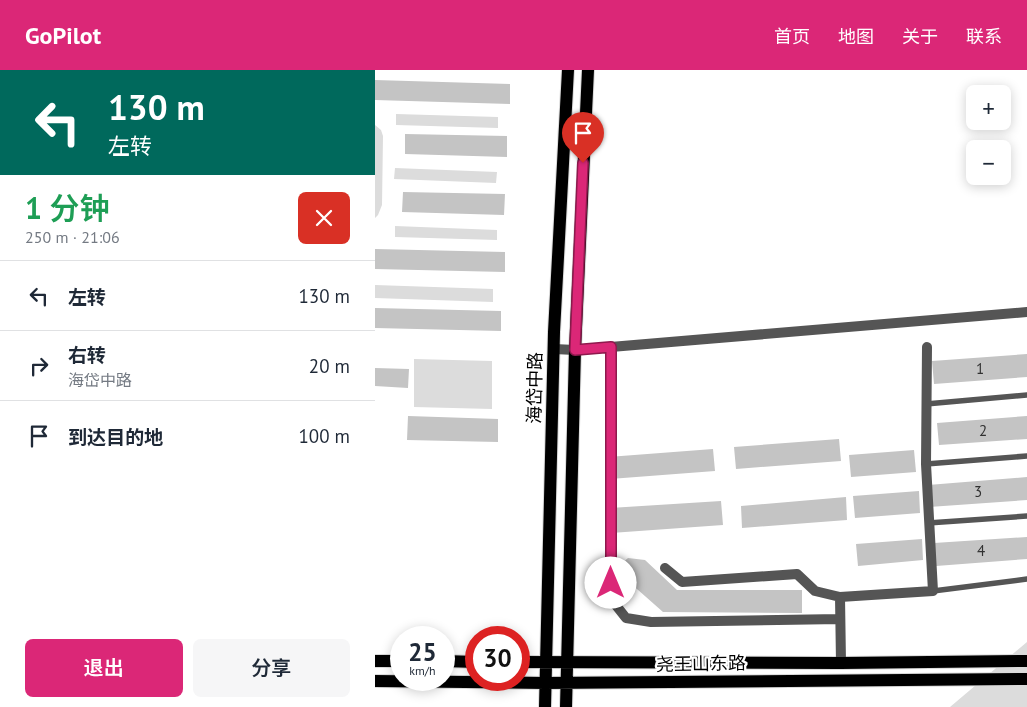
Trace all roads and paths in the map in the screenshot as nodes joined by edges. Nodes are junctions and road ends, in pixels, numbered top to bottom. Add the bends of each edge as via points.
1 (568, 70) edge
2 (588, 70) edge
3 (1027, 312) edge
4 (611, 347) junction
5 (927, 347) dead end
6 (554, 349) junction
7 (575, 350) junction
8 (1027, 395) edge
9 (926, 404) junction
10 (1027, 456) edge
11 (925, 464) junction
12 (1027, 516) edge
13 (928, 523) junction
14 (665, 568) dead end
15 (1027, 579) edge
16 (933, 590) junction
17 (840, 597) junction
18 (840, 619) junction
19 (375, 661) edge
20 (390, 661) edge
21 (1027, 661) edge
22 (530, 662) edge
23 (546, 662) junction
24 (847, 662) junction
25 (566, 663) junction
26 (1027, 679) edge
27 (375, 681) edge
28 (545, 683) junction
29 (566, 683) junction
30 (545, 707) edge
31 (566, 707) edge

1 - 6 main road, 海岱中路
2 - 7 main road
3 - 4 street
4 - 7 street
4 - 18 street via 611,599 626,618 651,622
5 - 9 street
6 - 7 street
6 - 23 main road, 海岱中路
7 - 25 main road
8 - 9 lane
9 - 11 street
10 - 11 lane
11 - 13 street
12 - 13 lane
13 - 16 street
14 - 17 street via 682,582 797,574 815,590
15 - 16 lane
16 - 17 street
17 - 18 street
18 - 24 street
19 - 20 main road
21 - 24 main road, 尧王山东路
22 - 23 main road, 尧王山东路
23 - 25 main road, 尧王山东路
23 - 28 main road, 海岱中路
24 - 25 main road, 尧王山东路
25 - 29 main road
26 - 29 main road, 尧王山东路
27 - 28 main road, 尧王山东路
28 - 29 main road, 尧王山东路
28 - 30 main road, 海岱中路
29 - 31 main road

